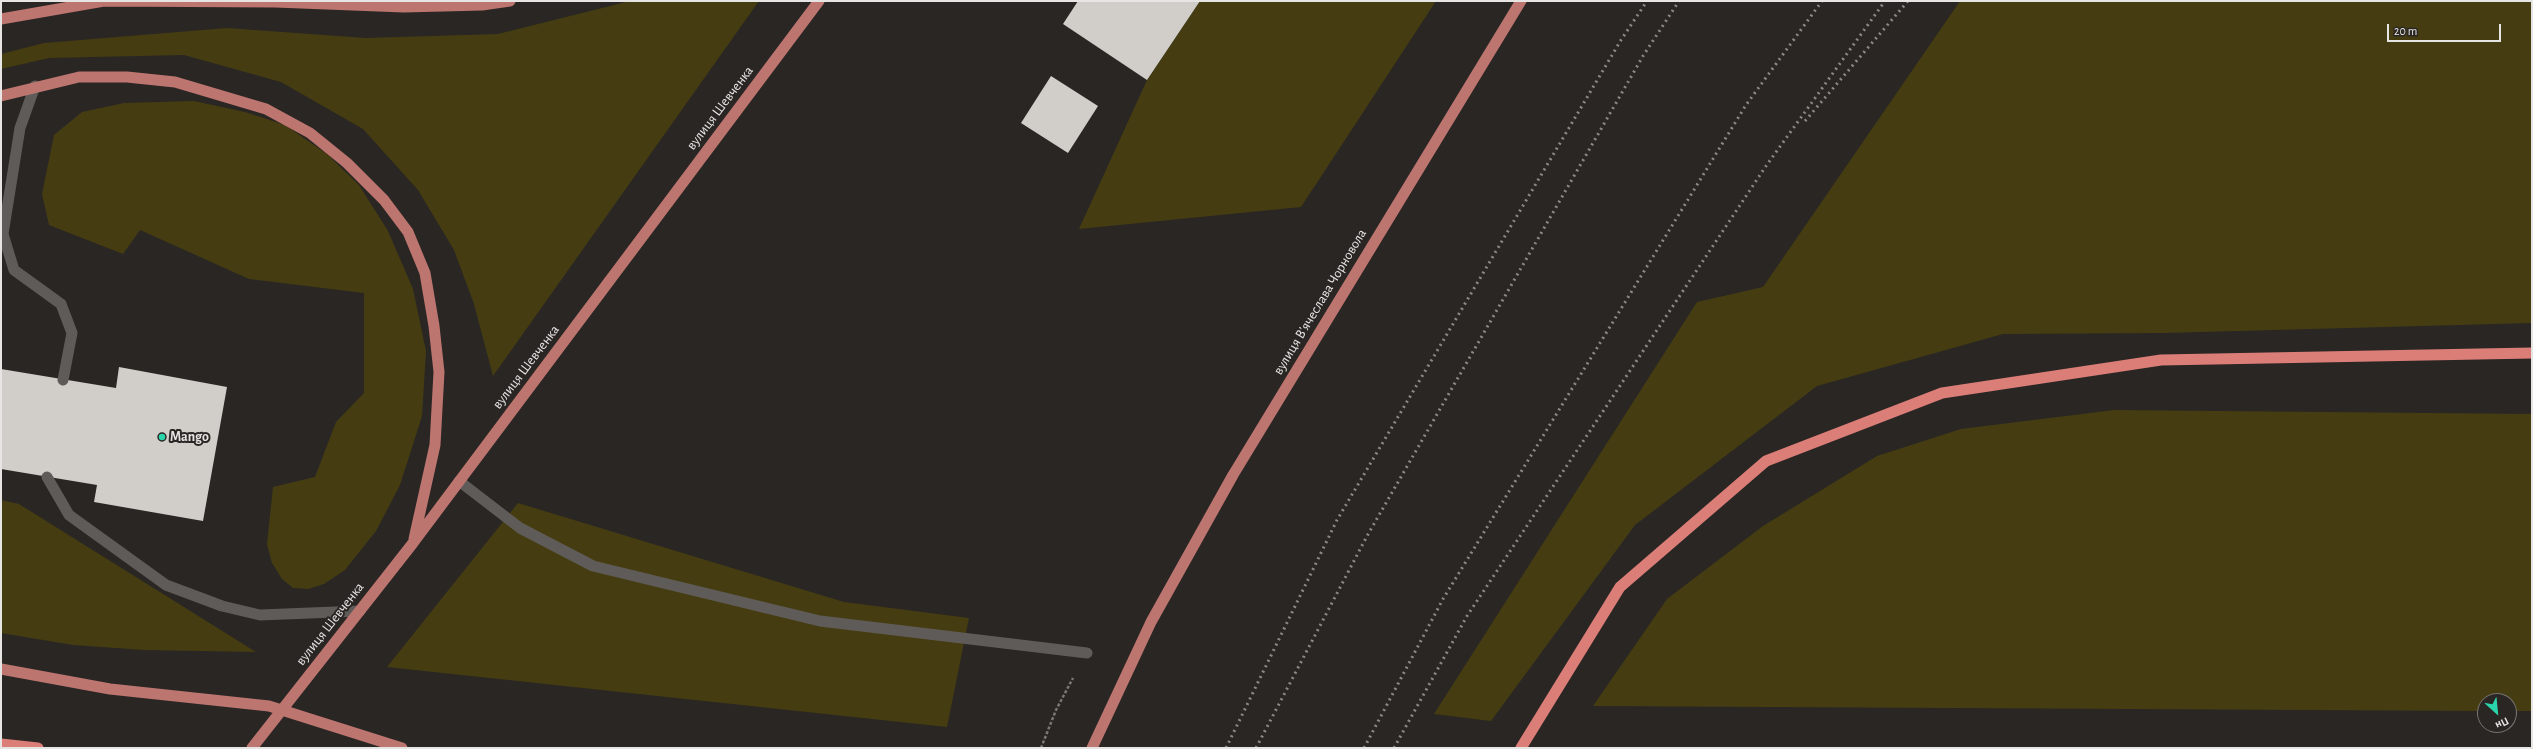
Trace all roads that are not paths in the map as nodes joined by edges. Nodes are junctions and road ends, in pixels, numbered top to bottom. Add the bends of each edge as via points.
1 (510, 1) edge
2 (819, 1) edge
3 (1521, 1) edge
4 (1, 20) edge
5 (35, 86) junction
6 (1, 96) edge
7 (2532, 353) edge
8 (63, 380) dead end
9 (47, 477) dead end
10 (459, 481) junction
11 (413, 543) junction
12 (360, 611) junction
13 (1087, 653) road end
14 (1, 669) edge
15 (1, 744) edge
16 (38, 748) edge
17 (252, 748) edge
18 (402, 748) edge
19 (1092, 748) edge
20 (1521, 748) edge

1 - 4 main road via 482,5 404,7 275,2 104,1
2 - 10 main road, вулиця Шевченка
3 - 19 main road, вулиця Вʼячеслава Чорновола via 1233,475 1151,622
5 - 6 main road
5 - 8 lane via 20,128 3,234 14,270 62,304 72,332
5 - 11 main road via 79,77 134,78 175,82 259,107 310,132 347,163 384,200 408,232 425,273 434,326 438,372 435,445
7 - 20 highway via 2161,360 1942,393 1766,461 1620,587
9 - 12 lane via 69,515 166,585 222,606 260,615
10 - 11 main road, вулиця Шевченка
10 - 13 lane via 520,528 593,566 820,621
11 - 12 main road, вулиця Шевченка
12 - 17 main road, вулиця Шевченка
14 - 18 main road via 110,689 270,706
15 - 16 highway

